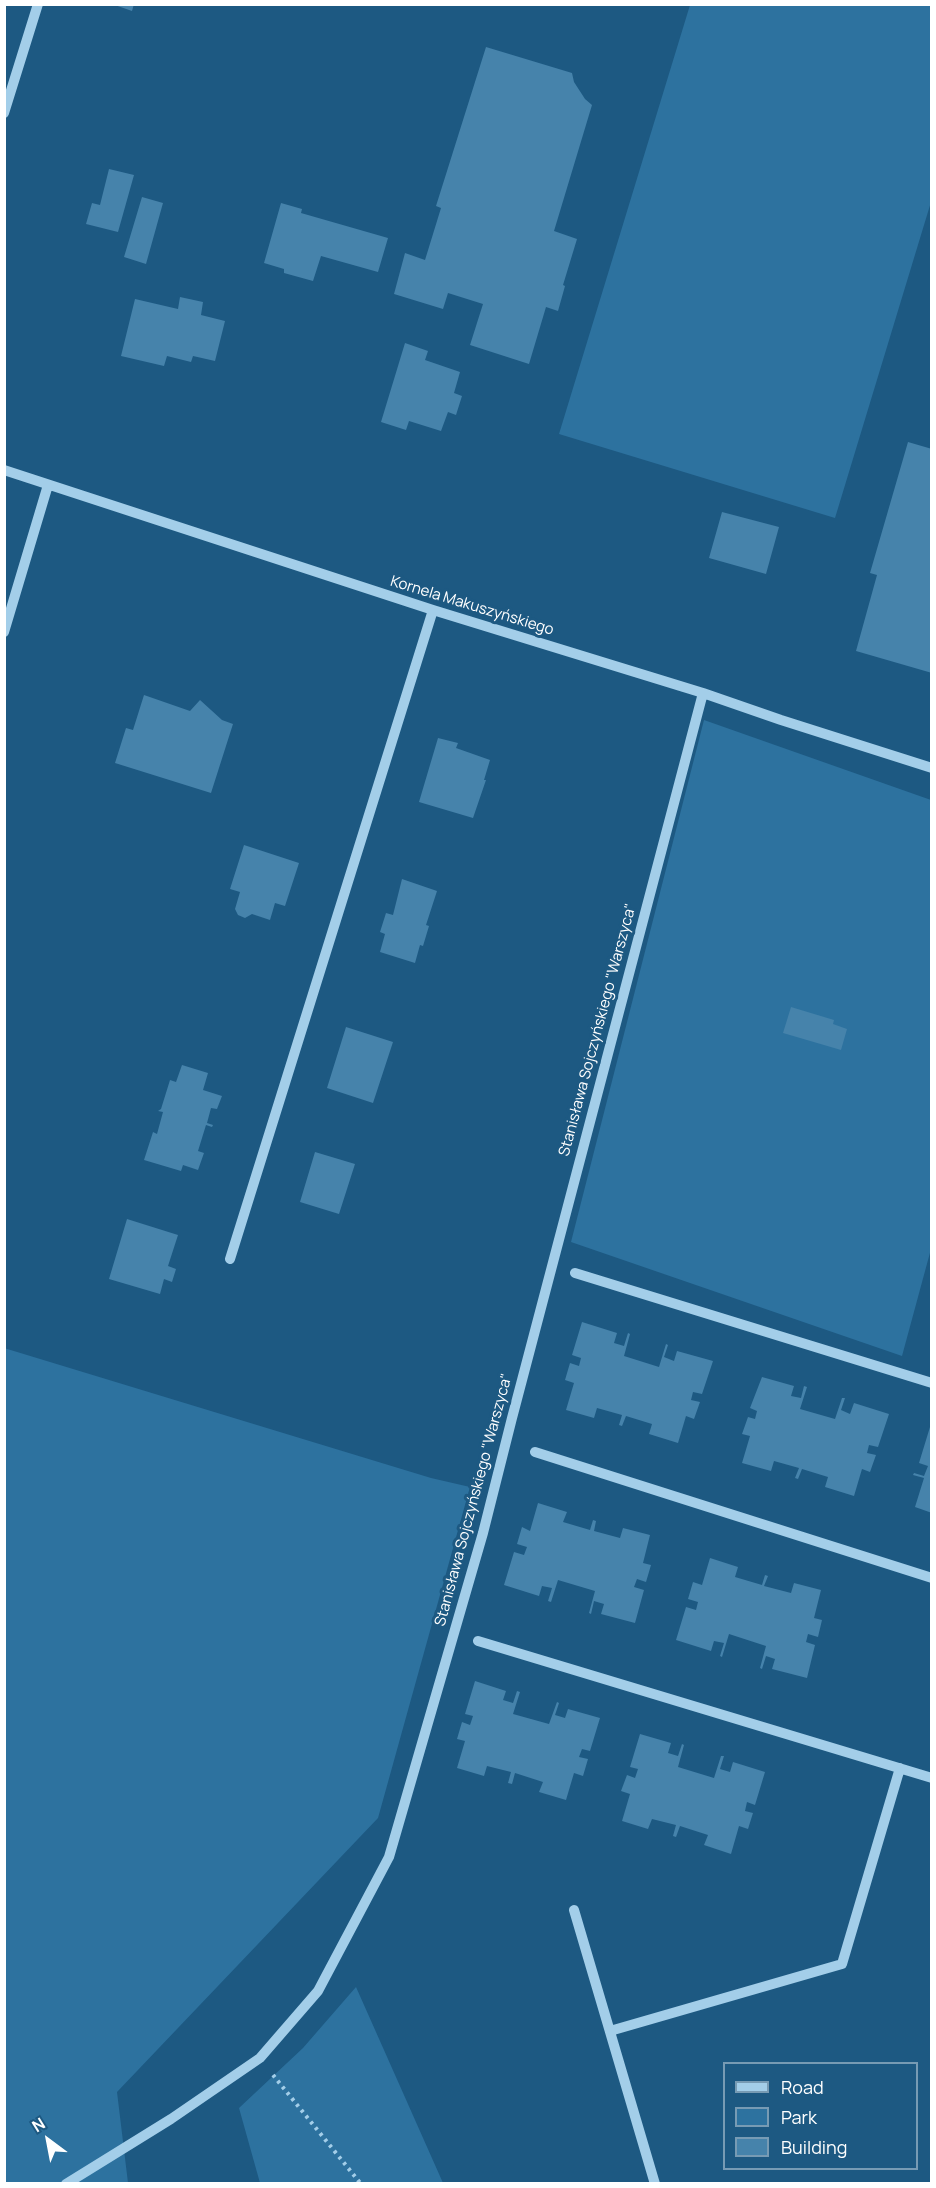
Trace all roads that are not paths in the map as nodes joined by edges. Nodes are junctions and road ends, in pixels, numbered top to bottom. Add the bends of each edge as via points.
1 (38, 4) edge
2 (4, 113) edge
3 (4, 470) edge
4 (48, 485) junction
5 (433, 610) junction
6 (4, 632) edge
7 (703, 693) junction
8 (932, 768) edge
9 (230, 1260) dead end
10 (575, 1273) dead end
11 (932, 1383) edge
12 (534, 1452) dead end
13 (932, 1578) edge
14 (477, 1641) dead end
15 (900, 1768) junction
16 (932, 1778) edge
17 (574, 1910) dead end
18 (610, 2031) junction
19 (66, 2184) edge
20 (656, 2184) edge

1 - 2 street
3 - 4 street, Kornela Makuszyńskiego
4 - 5 street, Kornela Makuszyńskiego
4 - 6 street
5 - 7 street, Kornela Makuszyńskiego
5 - 9 street
7 - 8 street, Kornela Makuszyńskiego
7 - 19 street, Stanisława Sojczyńskiego "Warszyca" via 483,1533 389,1857 318,1991 260,2058
10 - 11 street
12 - 13 street
14 - 15 street
15 - 16 street
15 - 18 street via 842,1964
17 - 18 street
18 - 20 street

